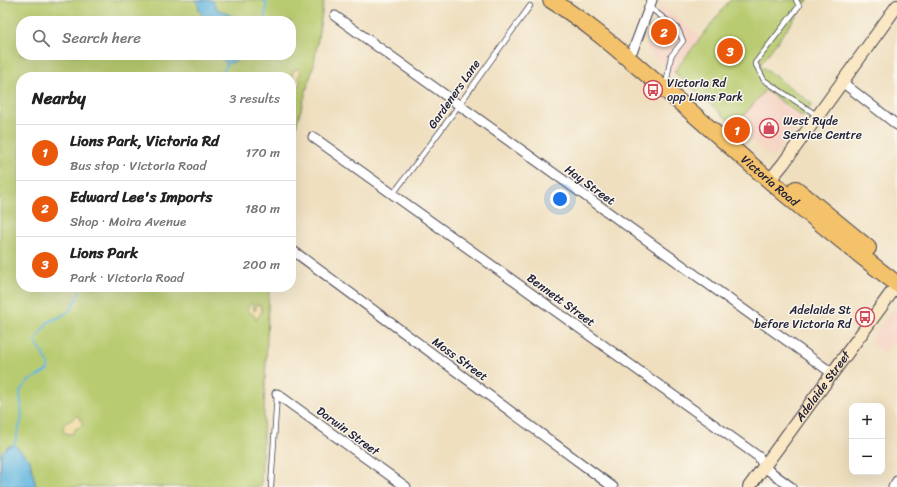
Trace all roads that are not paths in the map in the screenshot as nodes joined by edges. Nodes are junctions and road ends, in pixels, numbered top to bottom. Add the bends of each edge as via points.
1 (551, 0) edge
2 (570, 0) edge
3 (796, 0) edge
4 (651, 3) edge
5 (530, 6) dead end
6 (897, 6) edge
7 (335, 16) dead end
8 (633, 50) junction
9 (667, 79) junction
10 (842, 82) junction
11 (459, 105) junction
12 (818, 116) junction
13 (897, 126) edge
14 (313, 137) dead end
15 (772, 177) junction
16 (393, 194) junction
17 (296, 253) edge
18 (897, 271) edge
19 (897, 285) edge
20 (832, 373) junction
21 (277, 394) joint
22 (764, 467) junction
23 (897, 481) edge
24 (271, 487) edge
25 (406, 487) edge
26 (613, 487) edge
27 (749, 487) edge
28 (792, 487) edge
29 (893, 487) edge

1 - 15 highway, Victoria Road via 572,12 601,35
2 - 8 highway, Victoria Road via 600,21
3 - 12 lane via 799,6 755,63 764,80
4 - 8 street
4 - 9 lane via 678,29 683,41 671,56
5 - 11 lane, Gardeners Lane
6 - 10 street
7 - 11 street, Hay Street
8 - 9 highway, Victoria Road
9 - 15 highway, Victoria Road
10 - 12 street
10 - 13 street
11 - 16 lane, Gardeners Lane
11 - 20 street, Hay Street
12 - 15 street
14 - 16 street, Bennett Street
15 - 18 highway, Victoria Road
15 - 19 highway, Victoria Road via 834,235
16 - 22 street, Bennett Street via 759,457
17 - 26 street, Moss Street
19 - 20 street, Adelaide Street
20 - 22 street, Adelaide Street
21 - 24 lane
21 - 25 street, Darwin Street
22 - 27 street, Adelaide Street
22 - 28 street, Bennett Street
23 - 29 street

